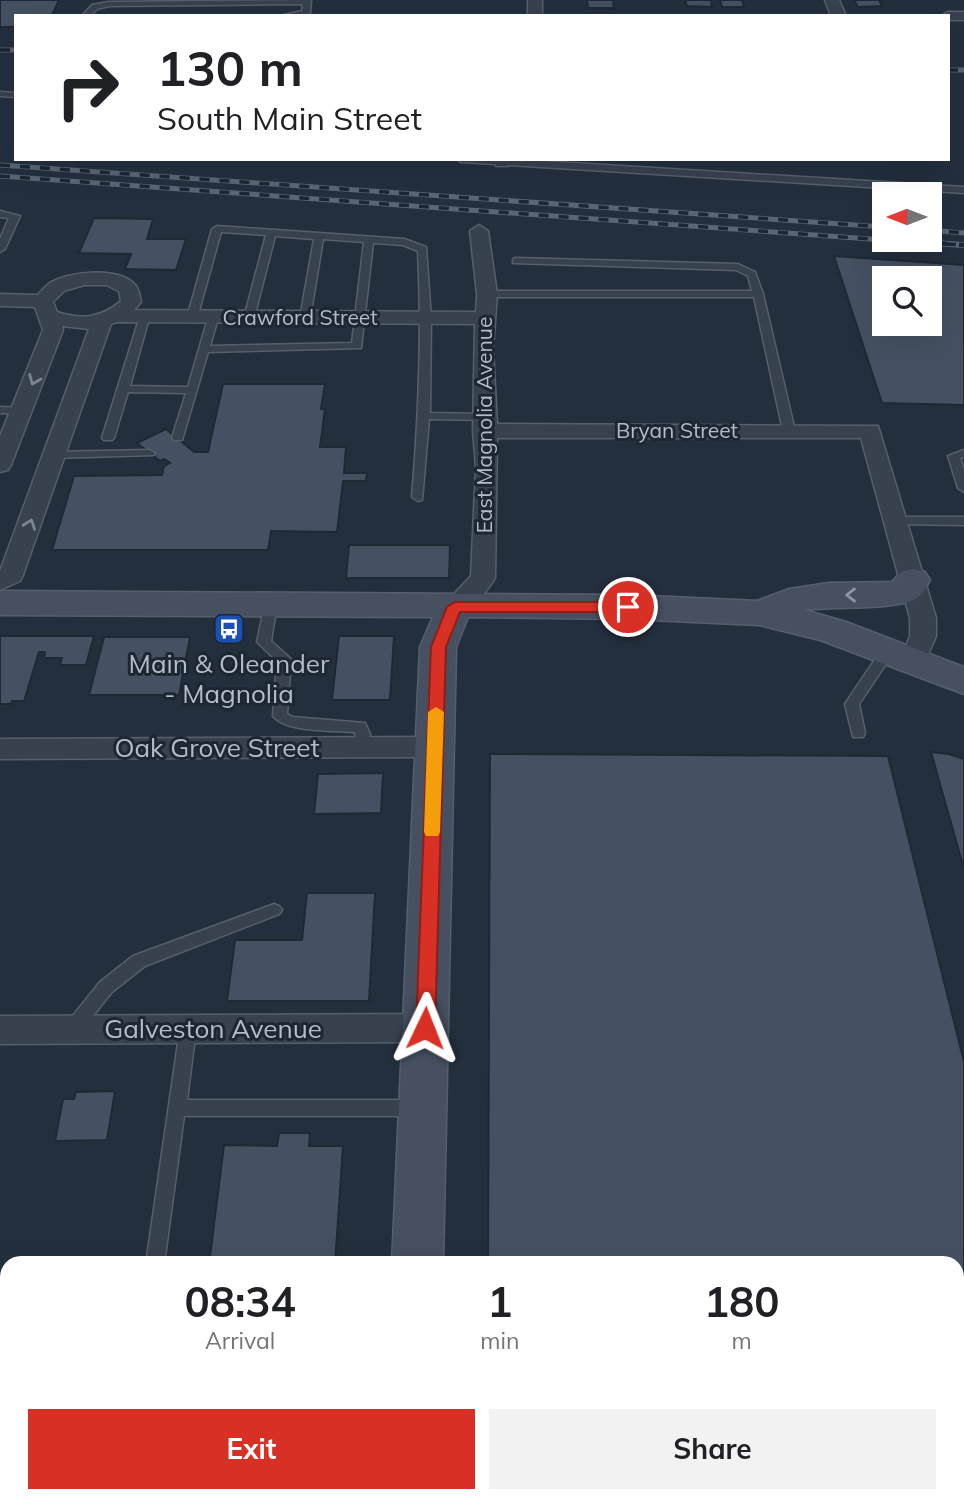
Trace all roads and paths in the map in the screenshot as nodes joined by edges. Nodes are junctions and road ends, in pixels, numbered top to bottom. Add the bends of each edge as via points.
1 (187, 1) edge
2 (307, 1) edge
3 (88, 14) edge
4 (299, 14) edge
5 (518, 161) edge
6 (964, 190) edge
7 (0, 214) edge
8 (480, 231) dead end
9 (271, 233) junction
10 (319, 236) junction
11 (369, 239) junction
12 (0, 249) edge
13 (516, 261) dead end
14 (487, 294) junction
15 (758, 294) junction
16 (0, 300) edge
17 (46, 309) junction
18 (144, 318) junction
19 (192, 318) junction
20 (214, 318) junction
21 (249, 318) junction
22 (305, 318) junction
23 (358, 318) junction
24 (426, 318) junction
25 (484, 318) junction
26 (110, 319) junction
27 (204, 349) junction
28 (124, 389) junction
29 (193, 390) junction
30 (11, 411) edge
31 (70, 411) junction
32 (424, 416) junction
33 (484, 424) junction
34 (789, 431) junction
35 (108, 438) dead end
36 (178, 438) dead end
37 (149, 453) dead end
38 (964, 453) edge
39 (54, 455) junction
40 (0, 465) edge
41 (964, 488) edge
42 (418, 497) dead end
43 (896, 522) junction
44 (964, 522) edge
45 (913, 580) junction
46 (0, 582) edge
47 (0, 603) edge
48 (271, 604) junction
49 (455, 607) junction
50 (759, 613) junction
51 (900, 657) junction
52 (964, 681) edge
53 (858, 733) dead end
54 (435, 747) junction
55 (362, 748) junction
56 (0, 749) edge
57 (274, 911) dead end
58 (425, 1028) junction
59 (188, 1029) junction
60 (0, 1030) edge
61 (72, 1030) junction
62 (177, 1108) junction
63 (422, 1108) junction
64 (156, 1256) edge
65 (417, 1256) edge

1 - 2 lane
1 - 3 lane via 109,4
2 - 4 lane via 306,13
5 - 6 lane
7 - 12 lane via 15,216
8 - 14 street, East Magnolia Avenue
9 - 10 lane
9 - 19 lane via 217,229
9 - 21 lane
10 - 11 lane
10 - 22 lane
11 - 23 lane
11 - 24 lane via 423,249
13 - 15 lane via 738,267 752,274
14 - 15 lane
14 - 25 street, East Magnolia Avenue
15 - 34 lane
16 - 17 street
17 - 26 street, Crawford Street via 71,324
17 - 26 street via 57,287 82,279 109,279 128,288 131,302
17 -> 30 street via 53,330
18 - 19 street, Crawford Street
18 - 26 street, Crawford Street
18 - 28 lane
19 - 20 street, Crawford Street
20 - 21 street, Crawford Street
20 - 27 lane
21 - 22 street, Crawford Street
22 - 23 street, Crawford Street
23 - 24 street, Crawford Street
23 - 27 lane via 357,346
24 - 25 street, Crawford Street
24 - 32 lane
25 - 33 street, East Magnolia Avenue
26 - 31 street
27 - 29 lane
28 - 29 lane
28 - 35 lane
29 - 36 lane
30 - 31 street
30 - 40 street
31 - 39 street
32 - 33 lane
32 - 42 lane
33 - 34 street, Bryan Street
33 - 49 street, East Magnolia Avenue via 483,579
34 - 43 street, Bryan Street via 870,431
37 - 39 lane
38 - 41 lane via 954,456
46 -> 39 street via 11,576
43 - 44 lane
43 - 45 street
45 -> 50 street via 899,593 829,595 789,601
45 - 51 street via 923,636
47 - 48 street
48 - 49 street
48 - 55 lane via 264,642 284,659 279,716 290,722 360,727
49 - 50 street via 640,607
49 - 54 street via 438,647
50 - 51 street via 796,620
51 - 52 street
51 - 53 lane via 852,704
54 - 55 street, Oak Grove Street
54 - 58 street
55 - 56 street, Oak Grove Street
57 - 61 lane via 139,961 106,987
58 - 59 street, Galveston Avenue
58 - 63 street
59 - 61 street, Galveston Avenue
59 - 62 lane
60 - 61 street, Galveston Avenue
62 - 63 lane
62 - 64 lane
63 - 65 street

